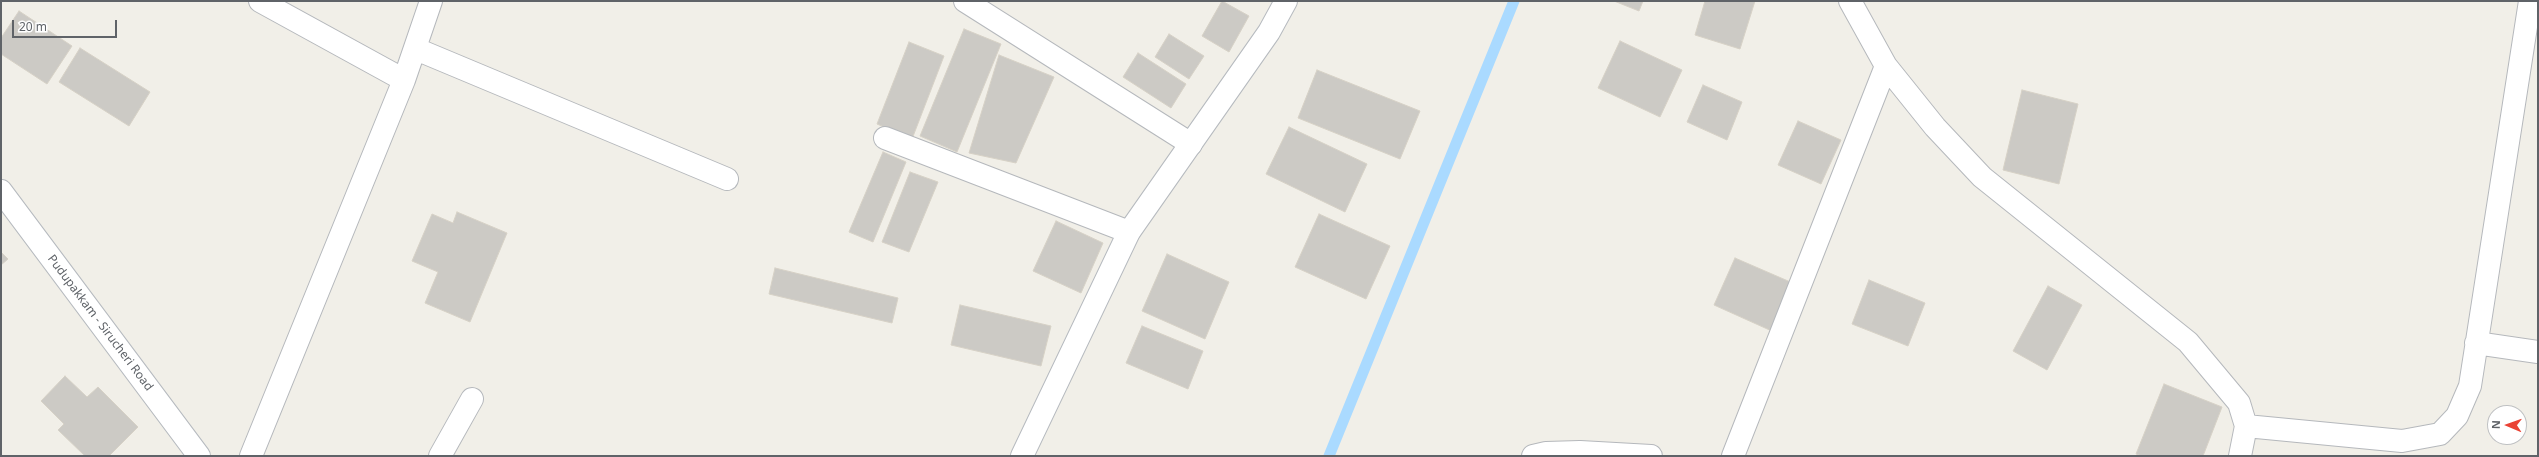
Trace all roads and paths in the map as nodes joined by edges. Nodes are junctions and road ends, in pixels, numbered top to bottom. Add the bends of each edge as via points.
1 (260, 1) edge
2 (431, 1) edge
3 (965, 1) edge
4 (1286, 1) edge
5 (1850, 1) edge
6 (2530, 1) edge
7 (416, 49) junction
8 (1886, 66) junction
9 (404, 80) junction
10 (885, 138) dead end
11 (1191, 144) junction
12 (727, 179) dead end
13 (1, 191) edge
14 (1129, 232) junction
15 (2476, 343) junction
16 (2538, 352) edge
17 (472, 399) dead end
18 (2246, 426) junction
19 (199, 456) edge
20 (251, 456) edge
21 (440, 456) edge
22 (1022, 456) edge
23 (1533, 456) edge
24 (1651, 456) edge
25 (1733, 456) edge
26 (2240, 456) edge

1 - 9 street
2 - 7 street
3 - 11 street
4 - 11 street via 1269,32
5 - 8 street
6 - 15 street
7 - 9 street
7 - 12 street
8 - 18 street via 1935,127 1982,177 2188,342 2239,403
8 - 25 street
9 - 20 street
10 - 14 street
11 - 14 street
13 - 19 street, Pudupakkam - Sirucheri Road
14 - 22 street
15 - 16 street
15 - 18 street via 2470,386 2457,416 2440,434 2402,441
17 - 21 street
18 - 26 street
23 - 24 street via 1580,452

